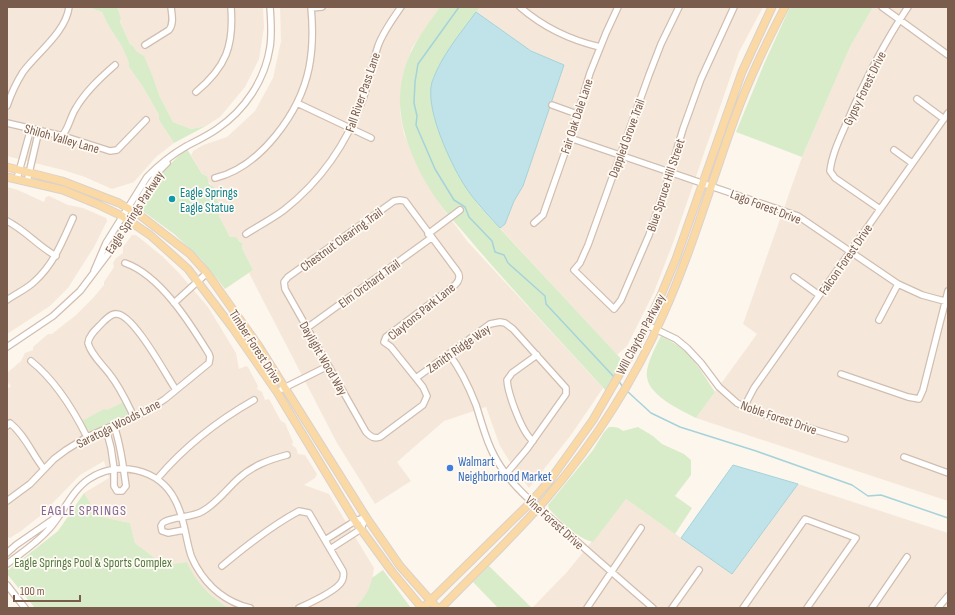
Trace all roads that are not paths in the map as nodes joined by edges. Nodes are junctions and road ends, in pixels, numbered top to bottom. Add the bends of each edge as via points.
1 (69, 7) edge
2 (171, 7) edge
3 (231, 7) edge
4 (270, 7) edge
5 (322, 7) edge
6 (401, 7) edge
7 (520, 7) edge
8 (618, 7) edge
9 (679, 7) edge
10 (734, 7) edge
11 (772, 7) edge
12 (785, 7) edge
13 (882, 7) edge
14 (908, 7) edge
15 (311, 8) edge
16 (899, 20) junction
17 (764, 23) junction
18 (775, 27) junction
19 (145, 44) dead end
20 (600, 47) junction
21 (948, 55) edge
22 (115, 64) dead end
23 (196, 92) dead end
24 (917, 99) dead end
25 (297, 103) junction
26 (552, 105) dead end
27 (7, 106) edge
28 (729, 108) junction
29 (738, 110) junction
30 (948, 113) edge
31 (577, 114) junction
32 (944, 119) junction
33 (146, 120) dead end
34 (7, 122) edge
35 (31, 128) junction
36 (351, 129) junction
37 (39, 130) junction
38 (62, 136) junction
39 (371, 138) dead end
40 (570, 138) junction
41 (894, 150) dead end
42 (175, 154) junction
43 (621, 155) junction
44 (912, 163) junction
45 (7, 167) edge
46 (20, 171) junction
47 (29, 172) junction
48 (670, 172) junction
49 (7, 177) edge
50 (215, 178) dead end
51 (17, 180) junction
52 (27, 182) junction
53 (703, 183) junction
54 (712, 186) junction
55 (127, 207) junction
56 (880, 209) junction
57 (460, 210) dead end
58 (134, 212) junction
59 (122, 216) junction
60 (73, 218) dead end
61 (129, 220) junction
62 (7, 221) edge
63 (534, 224) dead end
64 (246, 234) dead end
65 (430, 236) junction
66 (679, 250) junction
67 (850, 251) junction
68 (689, 253) junction
69 (56, 256) junction
70 (125, 263) dead end
71 (574, 270) joint
72 (94, 271) junction
73 (207, 273) junction
74 (288, 277) joint
75 (794, 277) dead end
76 (198, 281) junction
77 (898, 284) junction
78 (948, 291) edge
79 (819, 295) junction
80 (8, 297) edge
81 (947, 302) edge
82 (174, 303) junction
83 (879, 320) dead end
84 (647, 325) junction
85 (307, 328) junction
86 (656, 330) junction
87 (7, 347) edge
88 (449, 354) junction
89 (537, 355) junction
90 (32, 361) dead end
91 (328, 366) junction
92 (841, 374) dead end
93 (416, 378) junction
94 (284, 388) junction
95 (176, 390) junction
96 (277, 392) junction
97 (254, 400) dead end
98 (744, 407) junction
99 (134, 417) junction
100 (592, 422) junction
101 (7, 426) edge
102 (114, 426) junction
103 (600, 428) junction
104 (106, 429) junction
105 (87, 437) junction
106 (845, 439) dead end
107 (533, 441) junction
108 (287, 455) dead end
109 (904, 457) dead end
110 (44, 469) junction
111 (114, 469) junction
112 (123, 469) junction
113 (948, 473) edge
114 (506, 474) junction
115 (157, 480) junction
116 (7, 501) edge
117 (532, 501) junction
118 (538, 507) junction
119 (59, 516) junction
120 (366, 517) junction
121 (182, 518) junction
122 (355, 521) junction
123 (641, 528) dead end
124 (361, 529) junction
125 (184, 530) junction
126 (325, 540) junction
127 (330, 549) junction
128 (7, 553) edge
129 (907, 557) dead end
130 (7, 564) edge
131 (222, 566) dead end
132 (699, 570) dead end
133 (611, 571) junction
134 (7, 585) edge
135 (948, 596) edge
136 (430, 602) junction
137 (25, 608) edge
138 (250, 608) edge
139 (299, 608) edge
140 (423, 608) edge
141 (437, 608) edge
142 (441, 608) edge
143 (587, 608) edge
144 (653, 608) edge
145 (672, 608) edge
146 (743, 608) edge
147 (807, 608) edge
148 (872, 608) edge
149 (938, 608) edge

1 - 27 street via 61,27 24,72 10,95
2 - 19 street via 172,24 169,30
3 - 23 street via 232,37 224,60 208,82
4 - 42 street, Eagle Springs Parkway via 270,46 256,87 243,106 226,122
5 - 15 street
6 - 36 street, Fall River Pass Lane via 378,46
7 - 20 street via 558,33
8 - 20 street, Fair Oak Dale Lane
9 - 43 street, Dappled Grove Trail via 655,59
10 - 48 street, Blue Spruce Hill Street via 701,80
11 - 17 main road, Will Clayton Parkway
12 - 18 main road, Will Clayton Parkway
13 - 16 street
14 - 16 street, Gypsy Forest Drive
15 - 25 street via 311,55
16 - 21 street
16 - 56 street, Gypsy Forest Drive via 855,103 830,171
17 - 18 main road
17 - 28 main road, Will Clayton Parkway
18 - 29 main road, Will Clayton Parkway
20 - 31 street, Fair Oak Dale Lane
22 - 38 street via 88,90 76,107
24 - 32 street
25 - 36 street
25 - 50 street via 265,148 234,171
26 - 31 street
28 - 29 main road
28 - 53 main road, Will Clayton Parkway
29 - 54 main road, Will Clayton Parkway
30 - 32 street, Falcon Forest Drive
31 - 40 street, Fair Oak Dale Lane
32 - 44 street, Falcon Forest Drive
33 - 38 street, Shiloh Valley Lane via 117,150 110,151
34 - 35 street, Shiloh Valley Lane
35 - 37 street, Shiloh Valley Lane
35 - 46 street
36 - 39 street
36 - 64 street, Fall River Pass Lane via 329,164 306,191 283,210
37 - 38 street, Shiloh Valley Lane
37 - 47 street
40 - 43 street, Lago Forest Drive
40 - 63 street, Fair Oak Dale Lane via 543,214
41 - 44 street
42 - 55 street, Eagle Springs Parkway via 147,177
42 - 58 street, Eagle Springs Parkway via 159,171
43 - 48 street, Lago Forest Drive
43 - 71 street, Dappled Grove Trail via 588,246
44 - 56 street, Falcon Forest Drive
45 - 46 main road, Timber Forest Drive
46 - 47 main road, Timber Forest Drive
46 - 51 street
47 - 52 street
47 - 55 main road, Timber Forest Drive via 62,181
48 - 53 street, Lago Forest Drive
48 - 71 street, Blue Spruce Hill Street via 649,235 621,300 614,309
49 - 51 main road, Timber Forest Drive
51 - 52 main road, Timber Forest Drive
52 - 59 main road, Timber Forest Drive via 63,190
53 - 54 street, Lago Forest Drive
53 - 66 main road, Will Clayton Parkway
54 - 67 street, Lago Forest Drive via 798,216
54 - 68 main road, Will Clayton Parkway
55 - 58 main road, Timber Forest Drive
55 - 59 street, Eagle Springs Parkway
56 - 67 street, Falcon Forest Drive
57 - 65 street, Elm Orchard Trail
58 - 61 street, Eagle Springs Parkway
58 - 73 main road, Timber Forest Drive via 190,254
59 - 61 main road, Timber Forest Drive
59 - 72 street, Eagle Springs Parkway via 106,243
60 - 69 street
61 - 72 street, Eagle Springs Parkway via 111,250
61 - 76 main road, Timber Forest Drive via 170,252
62 - 69 street
65 - 74 street, Chestnut Clearing Trail via 405,202 394,201
65 - 85 street, Elm Orchard Trail
65 - 93 street, Claytons Park Lane via 459,273 459,279 455,285 391,332 384,342
66 - 68 main road
66 - 84 main road, Will Clayton Parkway
67 - 77 street, Lago Forest Drive
67 - 79 street, Falcon Forest Drive
68 - 86 main road, Will Clayton Parkway
69 - 80 street via 36,281
70 - 82 street via 141,270
72 - 87 street, Eagle Springs Parkway via 65,306
73 - 76 street
73 - 94 main road, Timber Forest Drive via 258,345
74 - 85 street, Daylight Wood Way via 284,282 284,289
75 - 79 street
76 - 82 street
76 - 96 main road, Timber Forest Drive
77 - 81 street, Lago Forest Drive via 922,295
77 - 83 street
78 - 81 street
79 - 98 street, Falcon Forest Drive via 754,388
81 - 92 street via 919,399
82 - 95 street, Saratoga Woods Lane via 198,336 210,360
84 - 86 street, Noble Forest Drive
84 - 100 main road, Will Clayton Parkway
85 - 91 street, Daylight Wood Way
86 - 98 street, Noble Forest Drive via 676,339 687,348 719,387
86 - 103 main road, Will Clayton Parkway via 629,382
88 - 89 street, Zenith Ridge Way via 486,327 500,322 513,329
88 - 93 street, Zenith Ridge Way
88 - 114 street, Vine Forest Drive via 465,379 488,442
89 - 107 street via 512,373 508,383 517,415 524,431
89 - 107 street, Zenith Ridge Way via 566,391 565,397
90 - 105 street via 65,398
91 - 93 street, Daylight Wood Way via 366,432 370,437 376,438 423,405 426,393
91 - 94 street
94 - 96 street
94 - 120 main road, Timber Forest Drive
95 - 99 street, Saratoga Woods Lane via 152,408
95 - 99 street via 139,333 122,316 110,316 88,339 89,347 115,382
96 - 122 main road, Timber Forest Drive
97 - 115 street via 196,440
98 - 106 street, Noble Forest Drive
99 - 102 street, Saratoga Woods Lane
100 - 103 main road
100 - 117 main road, Will Clayton Parkway
101 - 110 street via 10,423 18,429
102 - 104 street, Saratoga Woods Lane
102 - 112 street
103 - 118 main road, Will Clayton Parkway
104 - 105 street, Saratoga Woods Lane
104 - 111 street
105 - 110 street, Saratoga Woods Lane via 66,450
107 - 114 street
108 - 121 street via 255,466 208,508 196,515
109 - 113 street
110 - 116 street, Saratoga Woods Lane via 30,484
111 - 112 street
111 - 112 street via 115,489 122,491 126,486
111 - 119 street via 97,474 88,480
112 - 115 street via 138,470
114 - 117 street, Vine Forest Drive
115 - 121 street via 170,491
117 - 118 street, Vine Forest Drive
117 - 136 main road, Will Clayton Parkway
118 - 133 street, Vine Forest Drive
118 - 142 main road, Will Clayton Parkway
119 - 128 street
119 - 130 street via 50,529
120 - 122 street
120 - 124 street
120 - 136 main road, Timber Forest Drive via 400,566
121 - 125 street
121 - 125 street via 164,522 161,529 168,533
122 - 124 main road, Timber Forest Drive
122 - 126 street
123 - 133 street
124 - 127 street
124 - 140 main road, Timber Forest Drive
125 - 138 street via 190,555 202,577 220,594 240,606
126 - 127 street
126 - 131 street via 309,513 299,511 256,537
127 - 139 street via 343,571 342,582 328,593
129 - 148 street
132 - 145 street
133 - 143 street
133 - 144 street, Vine Forest Drive
134 - 137 street
135 - 149 street
136 - 140 main road, Will Clayton Parkway
136 - 141 main road, Timber Forest Drive
146 - 147 street via 805,519 856,538

